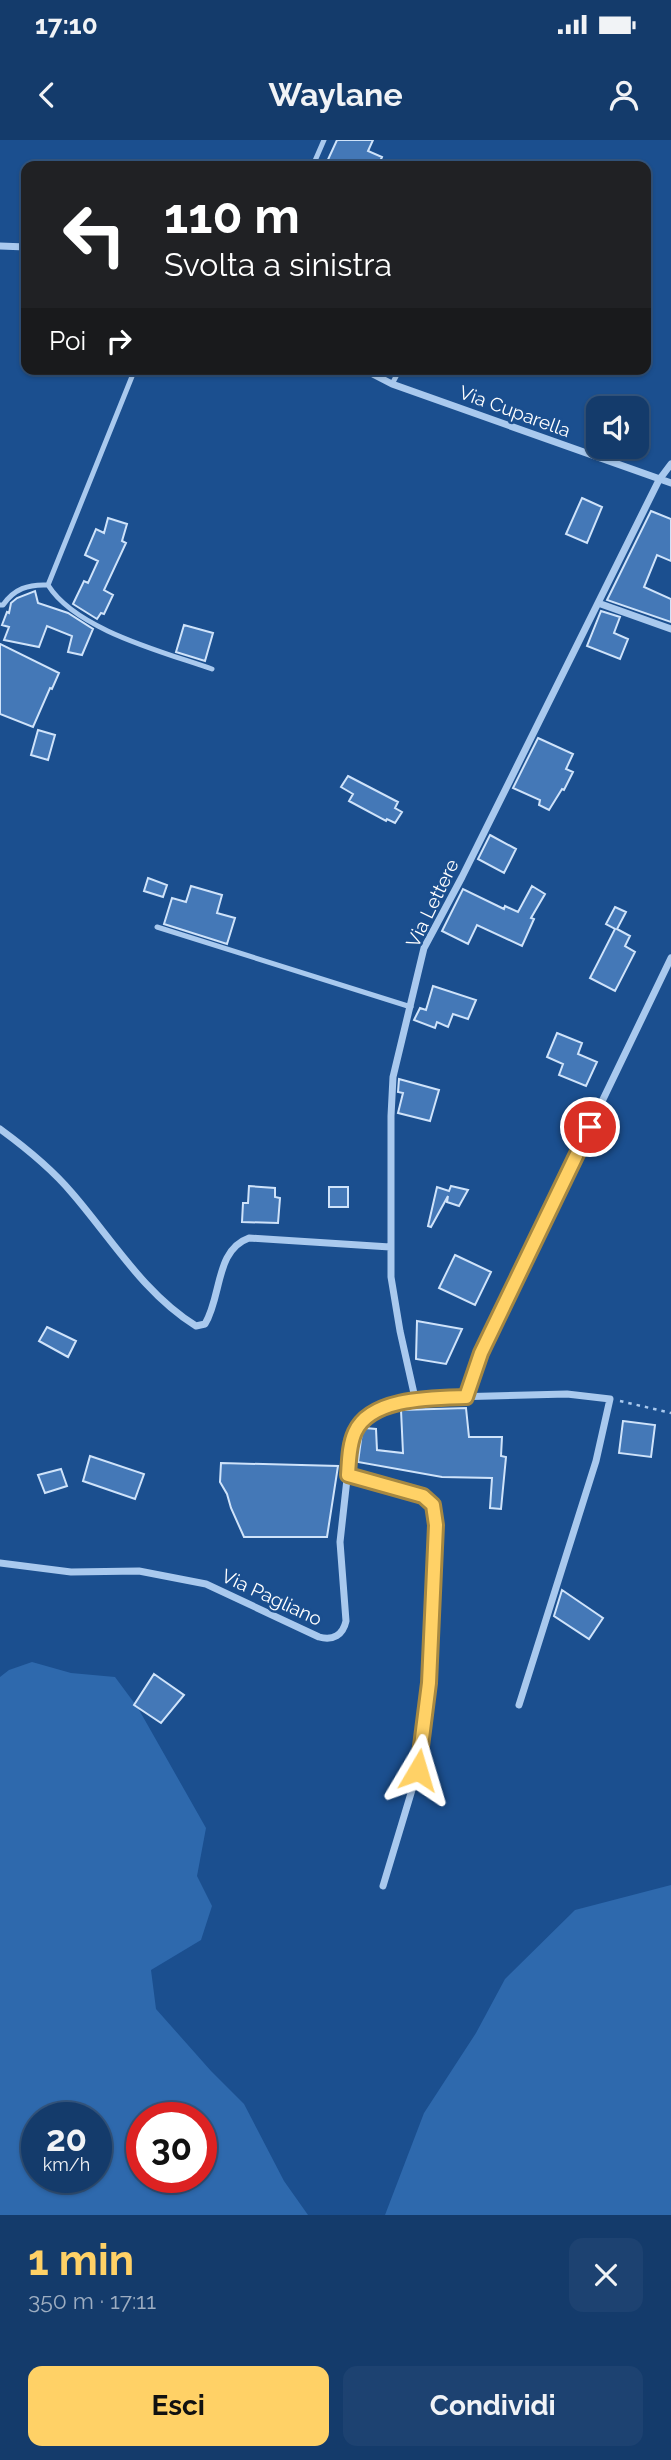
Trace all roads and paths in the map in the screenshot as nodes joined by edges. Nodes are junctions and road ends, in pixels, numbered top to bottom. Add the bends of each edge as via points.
1 (324, 140) edge
2 (315, 161) edge
3 (0, 246) edge
4 (21, 247) edge
5 (133, 375) edge
6 (375, 375) edge
7 (397, 375) edge
8 (392, 384) junction
9 (671, 464) edge
10 (659, 480) junction
11 (671, 483) edge
12 (48, 586) junction
13 (598, 603) junction
14 (0, 606) edge
15 (671, 629) edge
16 (212, 669) dead end
17 (157, 927) dead end
18 (671, 958) edge
19 (411, 1007) junction
20 (0, 1129) edge
21 (390, 1247) junction
22 (466, 1397) junction
23 (415, 1398) junction
24 (610, 1399) junction
25 (671, 1413) edge
26 (348, 1475) junction
27 (0, 1563) edge
28 (519, 1705) dead end
29 (383, 1886) dead end

1 - 2 lane
3 - 4 street
5 - 12 lane
6 - 8 street, Via Cuparella
7 - 8 lane
8 - 10 street, Via Cuparella
9 - 10 street, Via Lettere
10 - 11 street, Via Cuparella
10 - 13 street, Via Lettere
12 - 14 lane via 33,584 11,593
12 - 16 lane via 66,607 103,629
13 - 15 street
13 - 19 street, Via Lettere via 424,948
17 - 19 lane
18 - 22 street via 481,1353
19 - 21 street, Via Lettere via 393,1077
20 - 21 street via 45,1163 159,1298 196,1326 205,1324 211,1315 227,1255 236,1243 249,1238
21 - 23 street, Via Lettere via 397,1317
22 - 23 street, Via Pagliano
22 - 24 street, Via Pagliano via 567,1394
23 - 26 street, Via Pagliano via 390,1405 356,1429
24 - 25 path
24 - 28 street via 596,1461
26 - 27 street, Via Pagliano via 340,1542 346,1621 342,1632 331,1639 206,1584 139,1571 71,1572
26 - 29 street via 423,1496 433,1505 436,1525 429,1683 418,1770

